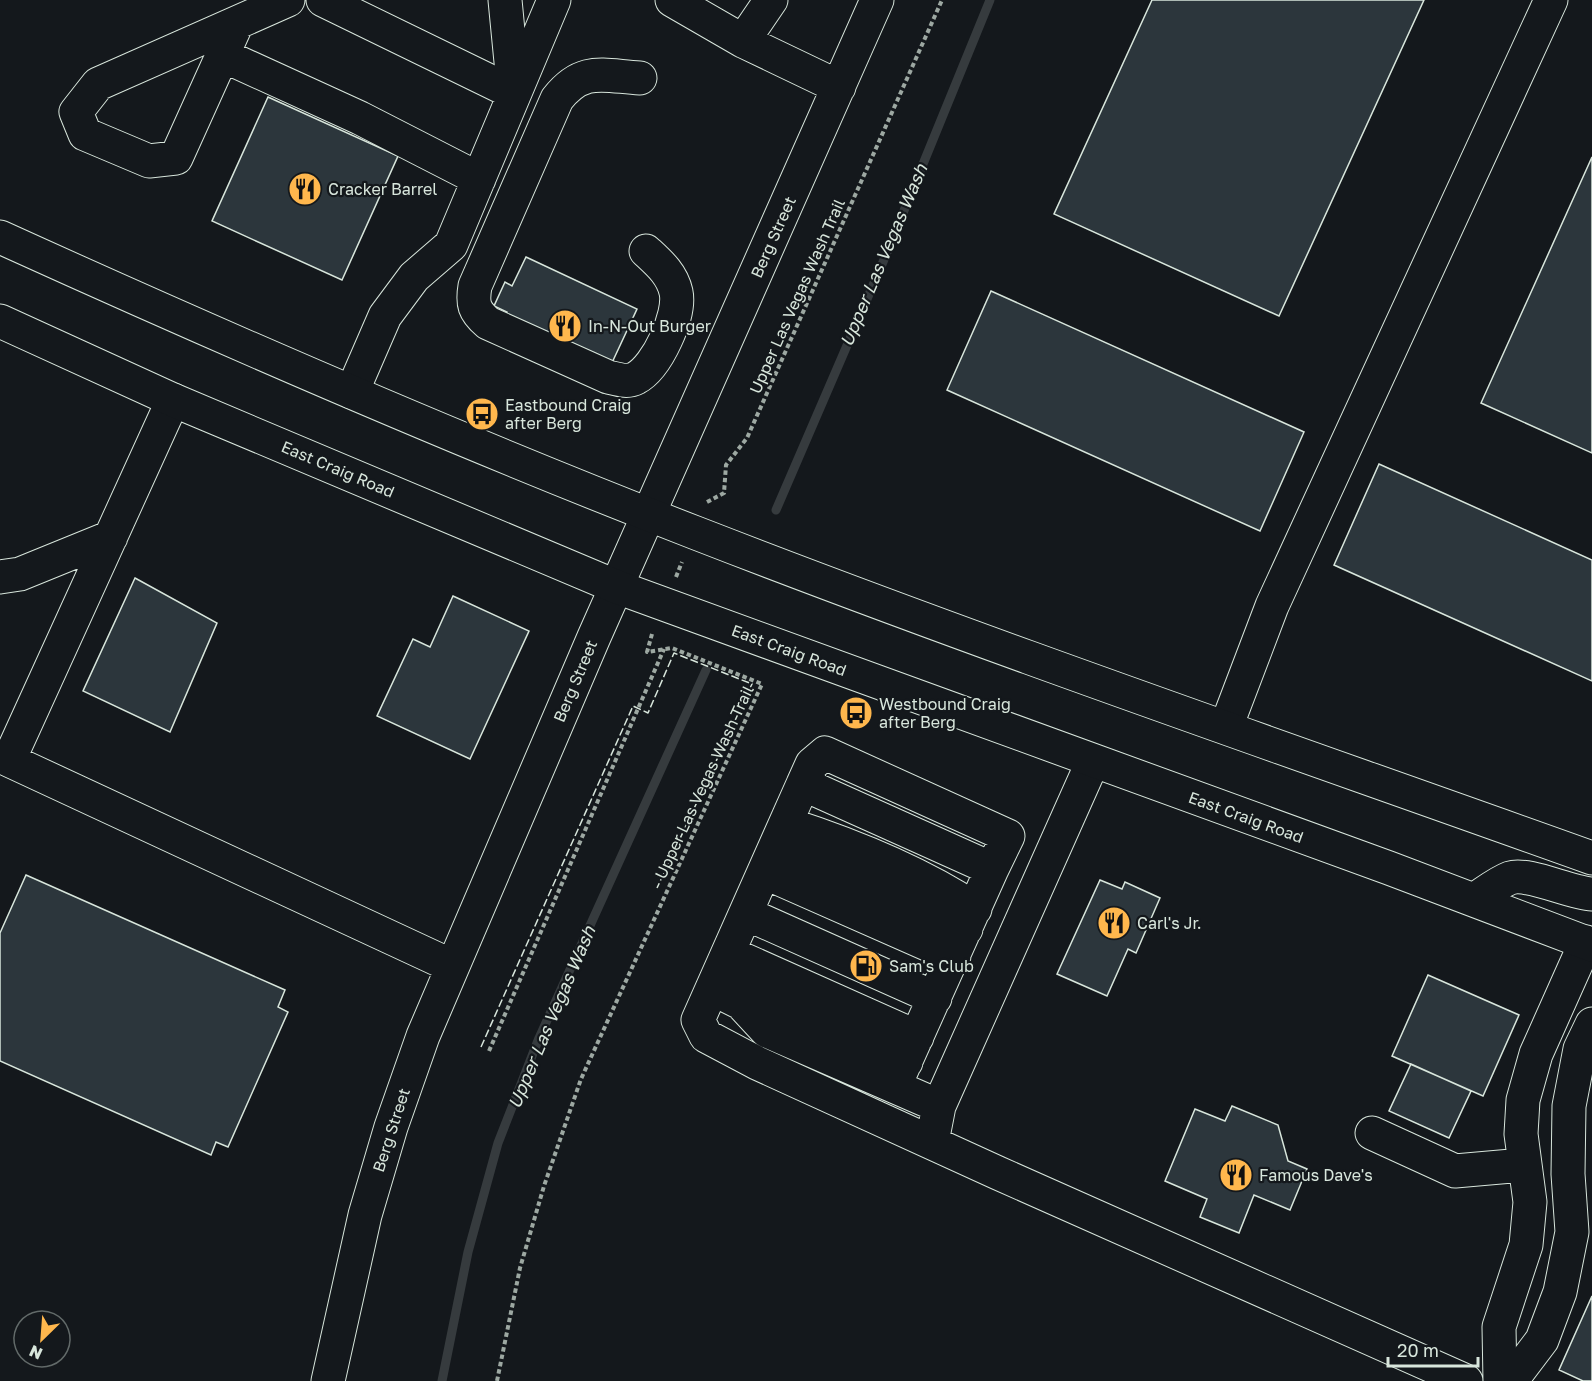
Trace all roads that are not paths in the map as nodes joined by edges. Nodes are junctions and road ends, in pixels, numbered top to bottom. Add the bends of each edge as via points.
1 (288, 0) edge
2 (323, 0) edge
3 (505, 0) edge
4 (554, 0) edge
5 (672, 0) edge
6 (771, 0) edge
7 (877, 0) edge
8 (1551, 0) edge
9 (237, 23) junction
10 (743, 41) junction
11 (222, 55) junction
12 (640, 78) dead end
13 (839, 87) junction
14 (514, 93) junction
15 (479, 180) junction
16 (0, 237) edge
17 (646, 250) dead end
18 (0, 321) edge
19 (352, 392) junction
20 (173, 400) junction
21 (649, 515) junction
22 (111, 537) junction
23 (0, 577) edge
24 (616, 588) junction
25 (1226, 726) junction
26 (5, 758) edge
27 (1093, 761) junction
28 (1592, 858) edge
29 (767, 869) junction
30 (1592, 894) edge
31 (1474, 900) junction
32 (1590, 942) edge
33 (959, 945) junction
34 (452, 966) junction
35 (725, 981) junction
36 (1592, 1024) edge
37 (904, 1065) junction
38 (939, 1106) junction
39 (1372, 1133) dead end
40 (932, 1142) junction
41 (1523, 1165) junction
42 (1581, 1212) edge
43 (328, 1381) edge
44 (1466, 1381) edge
45 (1500, 1381) edge
46 (1512, 1381) edge

1 - 9 main road
2 - 14 main road
3 - 14 main road
4 - 14 main road
5 - 10 main road
6 - 10 main road
7 - 13 main road, Berg Street
8 - 25 main road via 1272,606
9 - 11 main road
9 - 11 main road via 98,84 76,112 85,134 149,161 176,158
10 - 13 main road
11 - 15 main road via 360,118
12 - 17 main road via 586,76 567,86 557,99 475,286 472,304 488,323 608,377 635,379 653,364 675,315 676,293 668,271
13 - 21 main road, Berg Street
14 - 15 main road
15 - 19 main road via 451,245 414,277 385,316
16 - 19 main road
18 - 20 main road, East Craig Road
19 - 21 main road
20 - 22 main road
20 - 24 main road, East Craig Road
21 - 24 main road, Berg Street
21 - 25 main road via 855,594
22 - 23 main road via 20,574
22 - 26 main road
24 - 27 main road, East Craig Road
24 - 34 main road, Berg Street
25 - 28 main road
26 - 34 main road
27 - 31 main road, East Craig Road
27 - 38 main road
29 - 33 main road
29 - 33 main road
29 - 33 main road via 836,840 944,888
29 - 33 main road via 812,765 825,753 1008,836
29 - 35 main road
30 - 31 main road via 1511,878
31 - 32 main road, East Craig Road
32 - 41 main road via 1536,1054 1523,1100
33 - 37 main road
34 - 43 main road, Berg Street via 419,1047 377,1174
35 - 37 main road
35 - 37 main road via 767,1031 865,1075
35 - 40 main road via 699,1020 706,1036
36 - 42 main road via 1580,1049 1569,1106 1568,1174
37 - 38 main road
38 - 40 main road
39 - 41 main road via 1455,1171
40 - 44 main road
41 - 45 main road via 1530,1202 1526,1245 1499,1327
42 - 46 main road via 1572,1232 1560,1292 1542,1340

